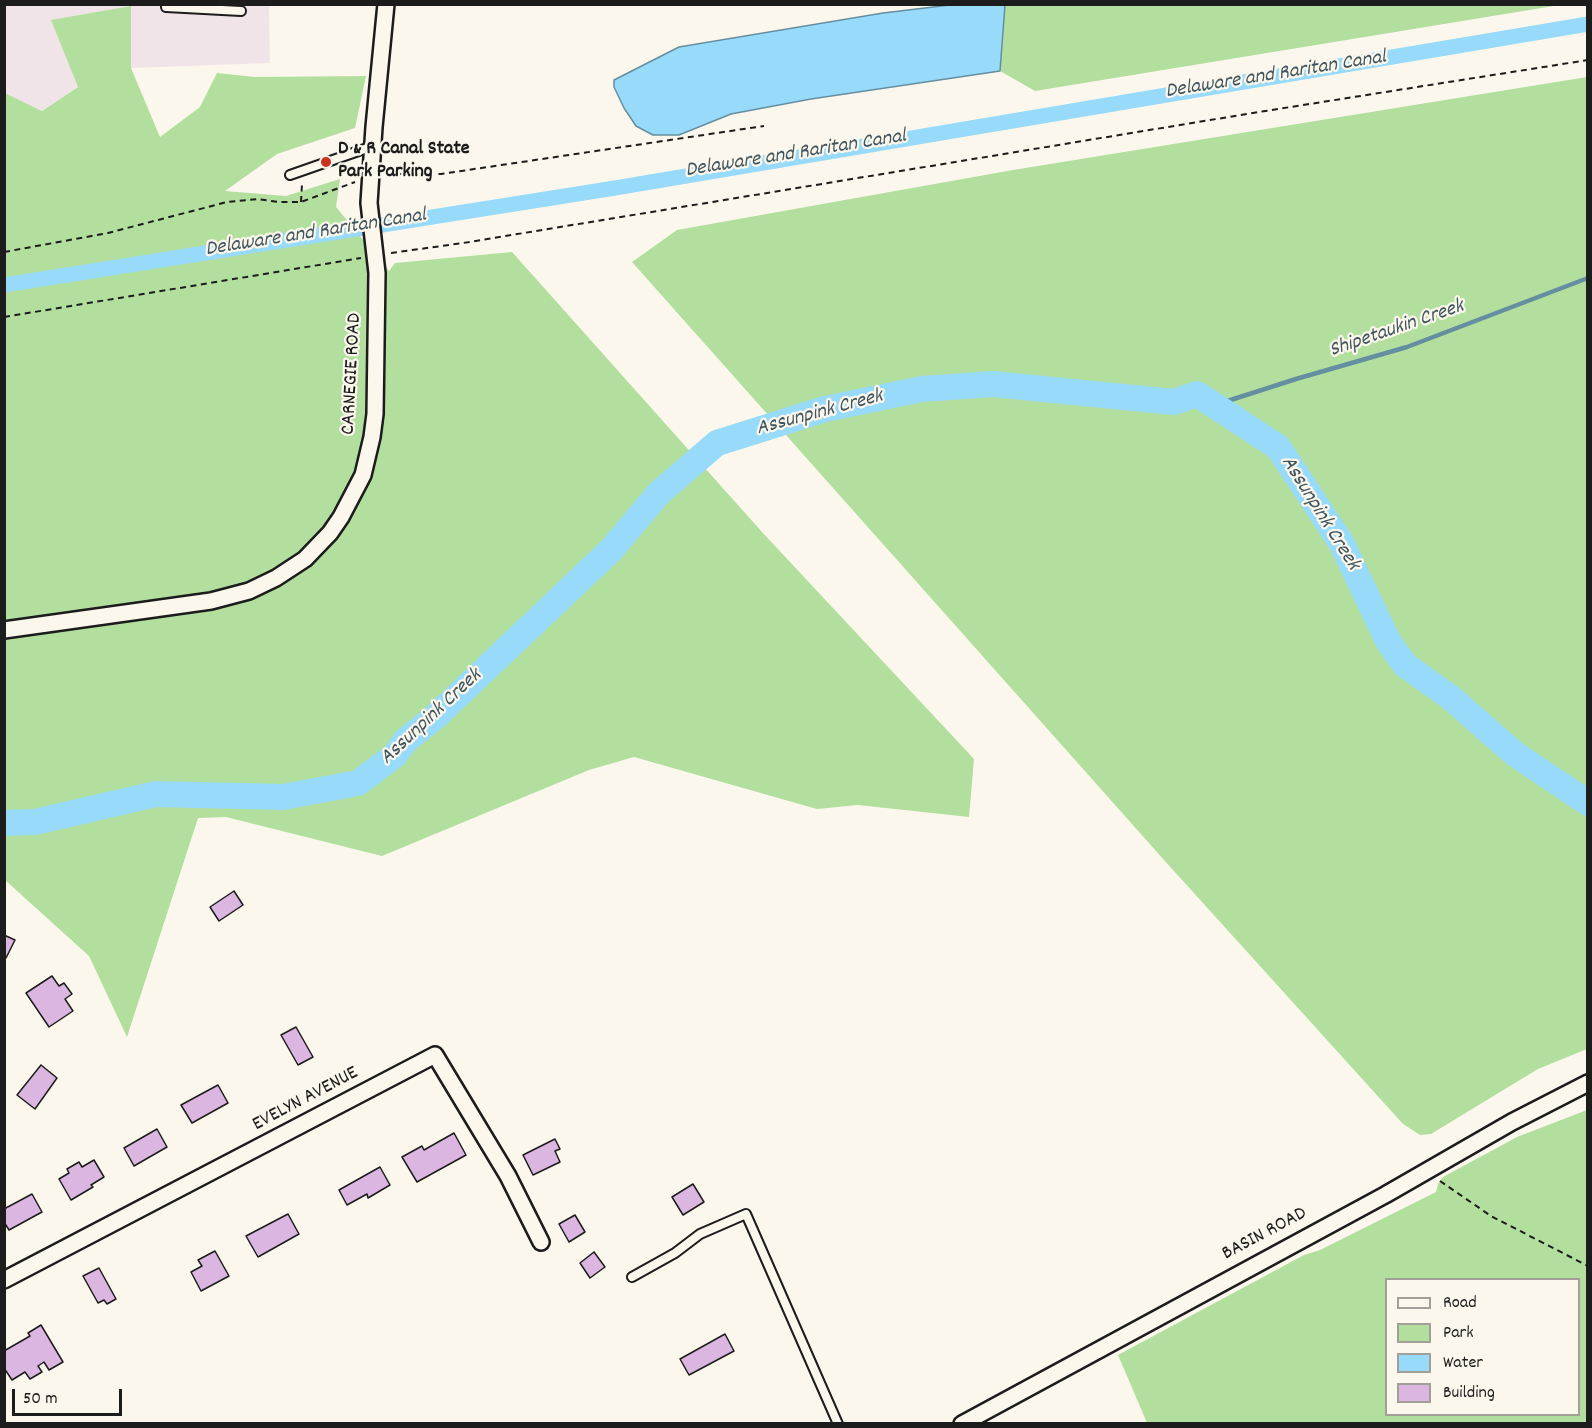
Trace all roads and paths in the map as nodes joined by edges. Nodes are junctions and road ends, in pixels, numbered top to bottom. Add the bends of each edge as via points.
1 (166, 4) edge
2 (386, 4) edge
3 (241, 10) dead end
4 (1587, 60) edge
5 (764, 126) dead end
6 (373, 146) junction
7 (303, 170) junction
8 (372, 174) junction
9 (290, 175) dead end
10 (301, 202) junction
11 (4, 252) edge
12 (375, 255) junction
13 (4, 317) edge
14 (4, 630) edge
15 (1587, 1083) edge
16 (1426, 1170) junction
17 (541, 1242) dead end
18 (1587, 1266) edge
19 (632, 1277) dead end
20 (4, 1280) edge
21 (838, 1424) edge
22 (962, 1424) edge

1 - 3 lane
2 - 6 street, CARNEGIE ROAD
4 - 12 path
5 - 8 path via 441,174
6 - 7 lane
6 - 8 street, CARNEGIE ROAD
7 - 9 lane
7 - 10 path
8 - 10 path
8 - 12 street, CARNEGIE ROAD via 369,203
10 - 11 path via 227,202 108,234
12 - 13 path
12 - 14 street, CARNEGIE ROAD via 378,329 372,437 354,494 317,547 284,574 236,595
15 - 16 street, BASIN ROAD
16 - 18 path via 1491,1216
16 - 22 street, BASIN ROAD
17 - 20 street, EVELYN AVENUE via 508,1176 435,1056
19 - 21 lane via 700,1234 746,1214

